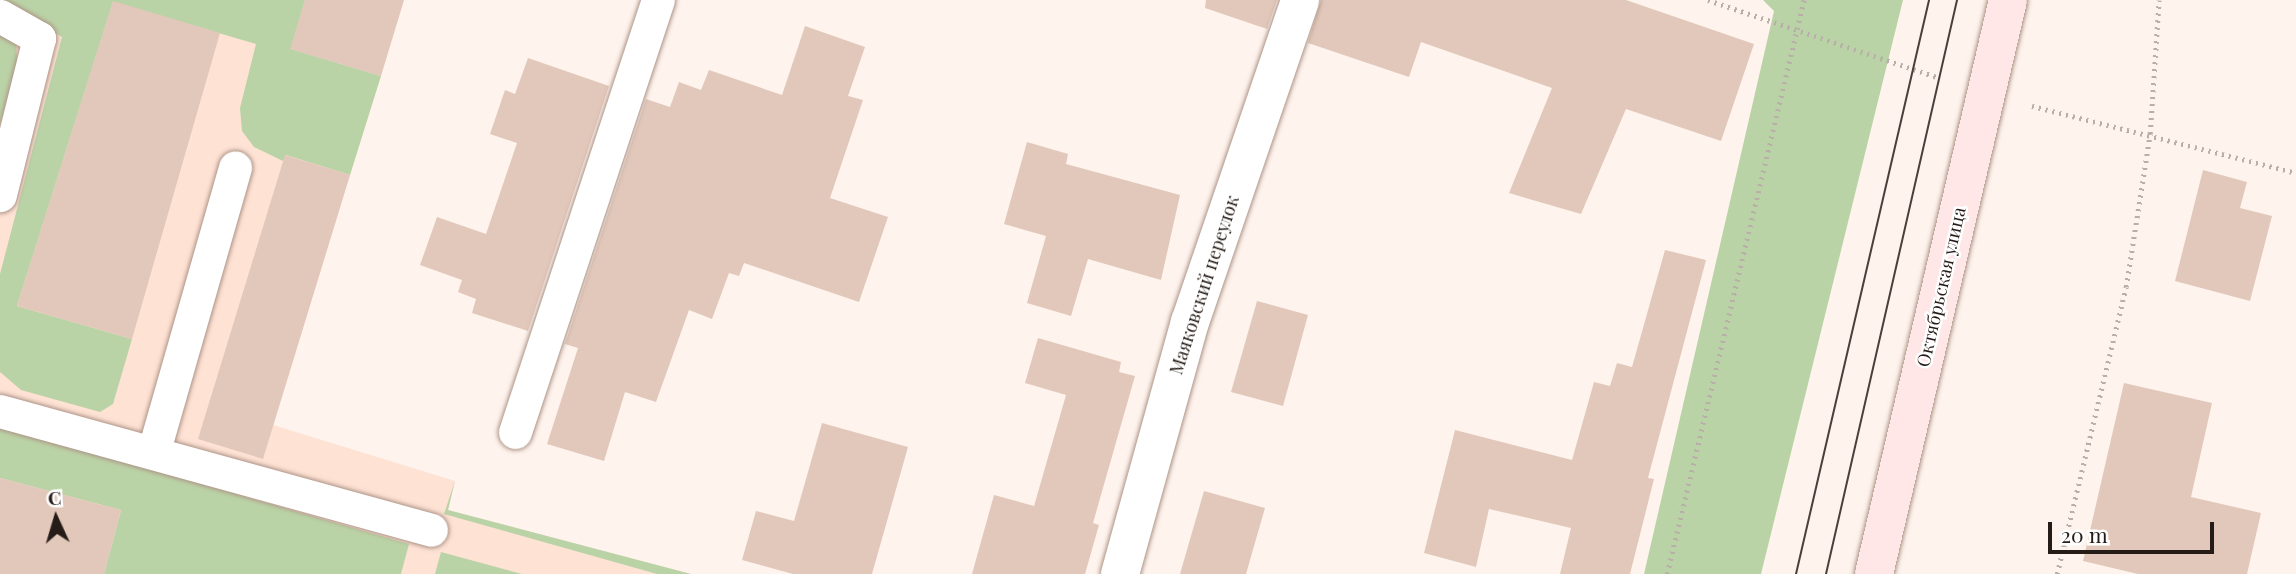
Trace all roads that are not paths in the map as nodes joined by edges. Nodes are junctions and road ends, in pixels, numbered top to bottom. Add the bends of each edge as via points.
1 (658, 0) edge
2 (1300, 0) edge
3 (2008, 0) edge
4 (0, 16) edge
5 (235, 167) dead end
6 (0, 195) edge
7 (0, 411) edge
8 (515, 432) dead end
9 (154, 450) junction
10 (431, 530) dead end
11 (1120, 574) edge
12 (1874, 574) edge

1 - 8 lane
2 - 11 street, Маяковский переулок via 1190,321
3 - 12 main road, Октябрьская улица
4 - 6 lane via 39,38
5 - 9 lane
7 - 9 lane
9 - 10 lane

